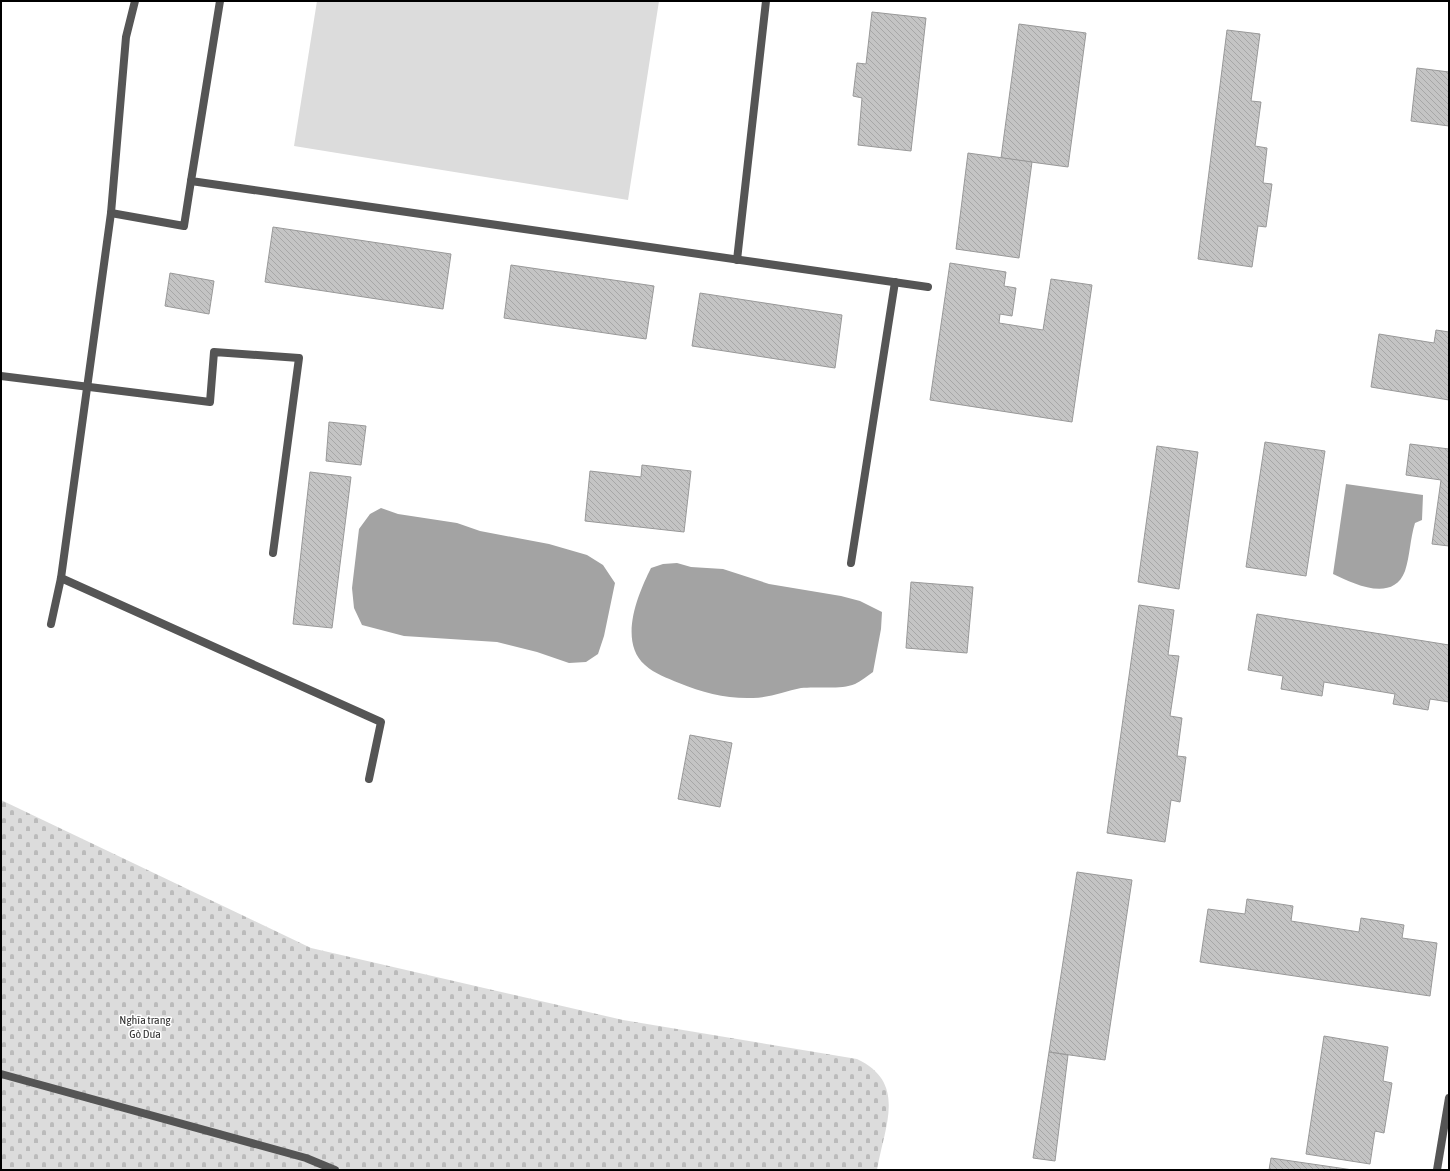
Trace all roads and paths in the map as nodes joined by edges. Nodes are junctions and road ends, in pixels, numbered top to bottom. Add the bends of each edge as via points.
1 (135, 1) edge
2 (220, 1) edge
3 (766, 1) edge
4 (191, 181) junction
5 (111, 213) junction
6 (737, 260) junction
7 (895, 282) junction
8 (928, 287) dead end
9 (1, 376) edge
10 (86, 385) junction
11 (273, 553) dead end
12 (851, 563) dead end
13 (61, 578) junction
14 (51, 624) dead end
15 (369, 779) dead end
16 (1, 1074) edge
17 (1449, 1098) edge
18 (336, 1170) edge
19 (1437, 1170) edge

1 - 5 street via 126,37
2 - 4 street
3 - 6 street
4 - 5 street via 184,226
4 - 6 street
5 - 10 street
6 - 7 street
7 - 8 street
7 - 12 street
9 - 10 street
10 - 11 street via 210,402 214,352 300,358
10 - 13 street
13 - 14 street
13 - 15 street via 381,722
16 - 18 street via 298,1156
17 - 19 street

